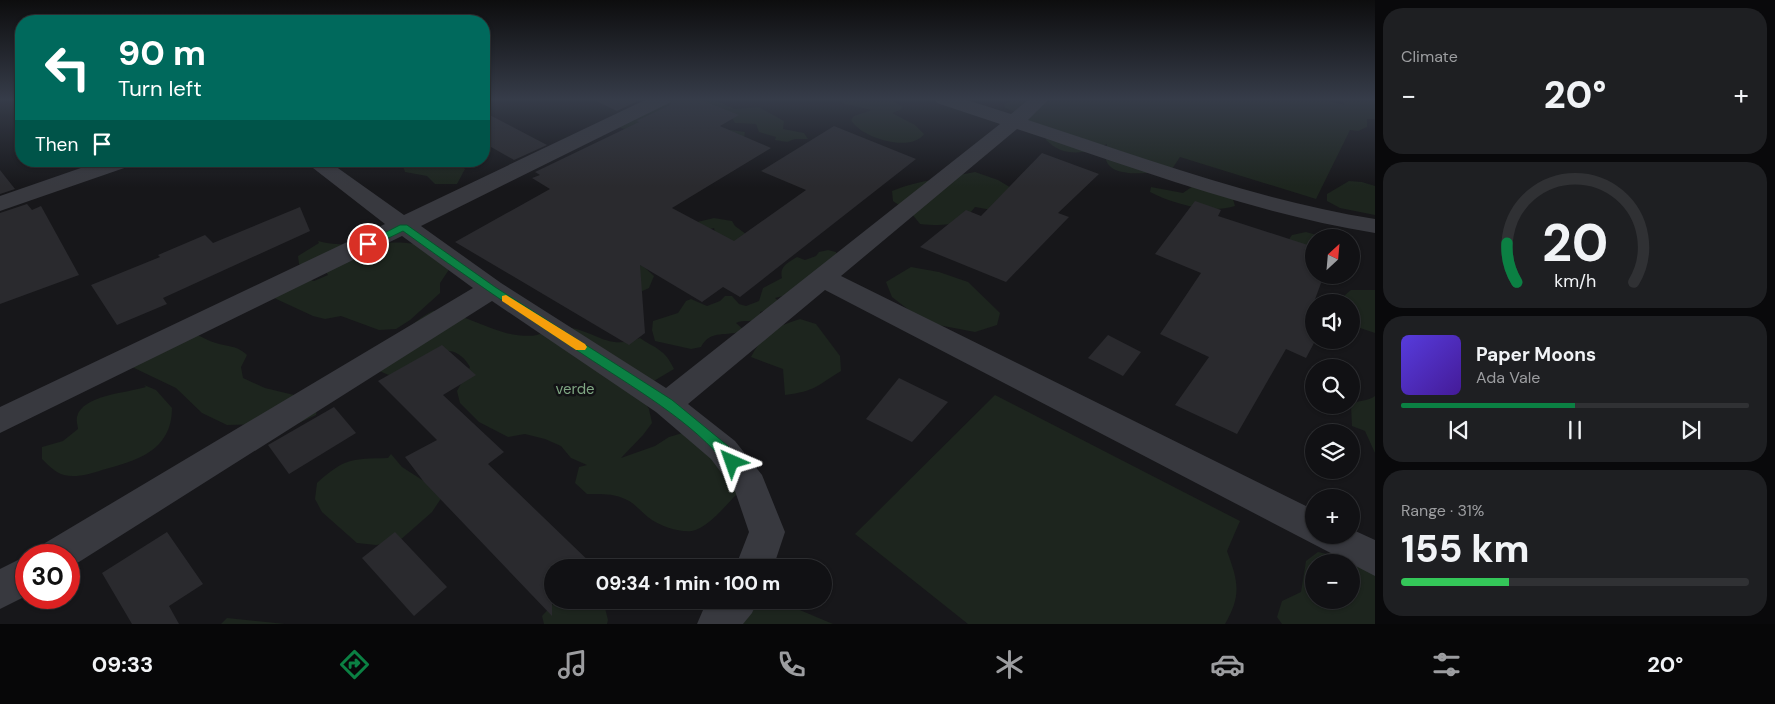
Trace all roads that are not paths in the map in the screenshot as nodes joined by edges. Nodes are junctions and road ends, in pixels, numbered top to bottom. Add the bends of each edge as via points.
1 (603, 128) edge
2 (1007, 128) edge
3 (1033, 128) edge
4 (105, 167) edge
5 (322, 167) edge
6 (0, 204) edge
7 (1375, 226) edge
8 (403, 227) junction
9 (823, 278) junction
10 (492, 289) junction
11 (667, 404) junction
12 (0, 421) edge
13 (1305, 523) edge
14 (76, 544) edge
15 (1346, 544) edge
16 (757, 559) edge
17 (1375, 559) edge
18 (15, 581) edge
19 (0, 591) edge
20 (730, 609) edge
21 (717, 624) edge

1 - 8 street
2 - 9 street
3 - 7 street via 1236,194 1326,218
4 - 6 street
5 - 8 street
8 - 10 street
8 - 12 street
9 - 11 street
9 - 13 street
10 - 11 street
10 - 14 street
11 - 16 street via 724,450 750,485 766,532
15 - 17 street
18 - 19 street
20 - 21 street

